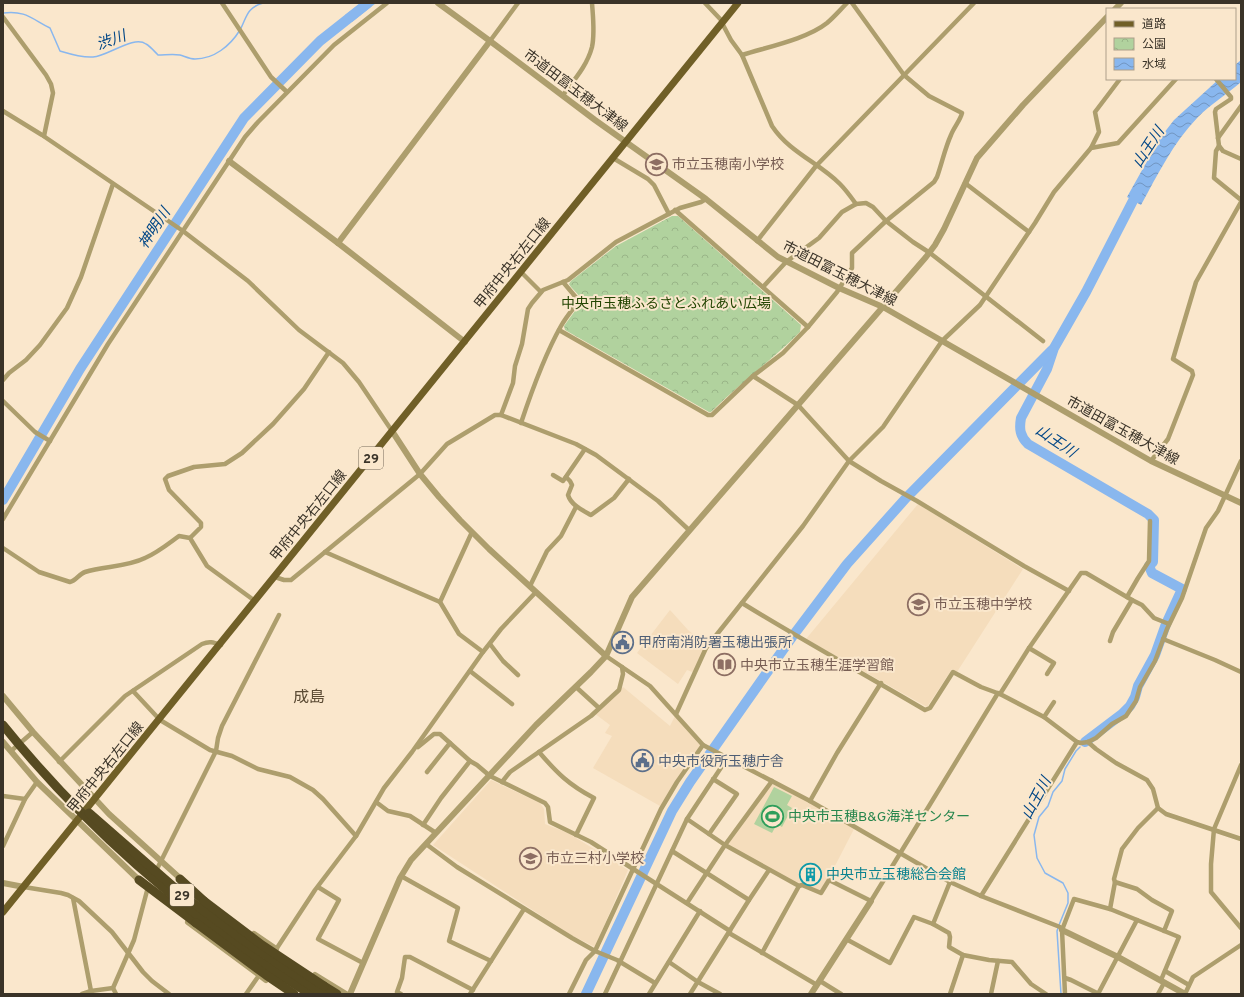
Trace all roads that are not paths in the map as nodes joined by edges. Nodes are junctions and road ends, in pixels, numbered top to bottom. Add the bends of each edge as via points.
1 (222, 3) edge
2 (387, 3) edge
3 (438, 3) edge
4 (518, 3) edge
5 (592, 3) edge
6 (705, 3) edge
7 (738, 3) edge
8 (847, 3) edge
9 (852, 3) edge
10 (974, 3) edge
11 (3, 17) edge
12 (1106, 18) edge
13 (722, 22) junction
14 (490, 41) junction
15 (742, 55) junction
16 (904, 75) junction
17 (1119, 80) edge
18 (1175, 80) edge
19 (1217, 80) edge
20 (286, 91) junction
21 (563, 95) junction
22 (1241, 106) edge
23 (3, 111) edge
24 (44, 136) junction
25 (1218, 138) junction
26 (626, 142) junction
27 (1219, 146) junction
28 (1091, 148) junction
29 (613, 158) junction
30 (1241, 159) edge
31 (229, 161) junction
32 (816, 166) junction
33 (965, 183) junction
34 (113, 184) junction
35 (706, 199) junction
36 (1241, 201) edge
37 (856, 204) junction
38 (675, 210) junction
39 (669, 214) junction
40 (886, 221) junction
41 (181, 230) junction
42 (1029, 232) junction
43 (757, 240) junction
44 (338, 243) junction
45 (930, 253) junction
46 (786, 262) junction
47 (521, 272) junction
48 (563, 282) junction
49 (763, 287) junction
50 (839, 288) junction
51 (541, 292) junction
52 (985, 297) junction
53 (883, 307) junction
54 (808, 327) junction
55 (559, 330) junction
56 (942, 341) junction
57 (1043, 341) dead end
58 (465, 342) junction
59 (329, 352) junction
60 (753, 376) junction
61 (3, 380) edge
62 (3, 401) edge
63 (798, 405) junction
64 (501, 415) junction
65 (521, 423) junction
66 (392, 431) junction
67 (48, 439) junction
68 (585, 449) junction
69 (849, 461) junction
70 (1151, 461) junction
71 (1241, 461) edge
72 (420, 474) junction
73 (553, 475) dead end
74 (566, 477) junction
75 (629, 479) junction
76 (1225, 496) junction
77 (1241, 503) edge
78 (576, 507) junction
79 (3, 519) edge
80 (1150, 521) dead end
81 (689, 530) junction
82 (472, 532) junction
83 (190, 538) junction
84 (3, 548) edge
85 (324, 552) junction
86 (274, 577) junction
87 (530, 586) junction
88 (1069, 591) junction
89 (536, 592) junction
90 (1130, 599) junction
91 (255, 601) junction
92 (440, 602) junction
93 (742, 603) junction
94 (279, 615) dead end
95 (1169, 624) junction
96 (1164, 639) junction
97 (1110, 641) dead end
98 (490, 644) junction
99 (221, 645) junction
100 (1029, 648) junction
101 (483, 652) junction
102 (606, 656) junction
103 (622, 667) junction
104 (470, 671) junction
105 (1241, 672) edge
106 (1048, 674) dead end
107 (518, 675) dead end
108 (881, 683) junction
109 (576, 687) junction
110 (133, 691) junction
111 (999, 693) junction
112 (3, 696) edge
113 (1054, 702) dead end
114 (512, 704) dead end
115 (599, 708) junction
116 (676, 714) junction
117 (1044, 718) junction
118 (160, 720) junction
119 (3, 725) edge
120 (33, 732) junction
121 (3, 742) edge
122 (1077, 742) junction
123 (1088, 742) junction
124 (450, 743) junction
125 (703, 745) junction
126 (216, 751) junction
127 (11, 752) junction
128 (412, 752) junction
129 (539, 752) junction
130 (728, 757) junction
131 (59, 762) junction
132 (470, 762) junction
133 (1241, 765) edge
134 (427, 772) dead end
135 (490, 776) junction
136 (713, 779) junction
137 (772, 781) junction
138 (37, 782) junction
139 (52, 782) junction
140 (502, 782) junction
141 (3, 796) edge
142 (25, 799) junction
143 (95, 799) junction
144 (810, 801) junction
145 (376, 802) junction
146 (1158, 808) junction
147 (687, 819) junction
148 (78, 822) junction
149 (423, 824) junction
150 (1214, 829) junction
151 (436, 833) junction
152 (709, 834) junction
153 (576, 835) junction
154 (356, 836) junction
155 (1241, 839) edge
156 (426, 844) junction
157 (725, 845) junction
158 (3, 846) edge
159 (672, 851) junction
160 (900, 854) junction
161 (160, 862) junction
162 (633, 869) junction
163 (769, 870) junction
164 (706, 872) junction
165 (401, 876) junction
166 (180, 879) junction
167 (139, 880) joint
168 (950, 882) junction
169 (1115, 882) junction
170 (3, 883) edge
171 (657, 884) junction
172 (798, 886) junction
173 (24, 887) junction
174 (318, 887) junction
175 (148, 888) junction
176 (981, 896) junction
177 (73, 898) junction
178 (749, 900) junction
179 (871, 901) junction
180 (687, 903) junction
181 (524, 909) junction
182 (1110, 910) junction
183 (3, 912) edge
184 (700, 912) junction
185 (1137, 920) junction
186 (933, 924) junction
187 (1061, 928) junction
188 (1241, 928) edge
189 (1164, 931) junction
190 (729, 932) junction
191 (846, 939) junction
192 (1241, 946) edge
193 (276, 949) junction
194 (129, 952) junction
195 (597, 952) junction
196 (762, 953) junction
197 (963, 955) junction
198 (1118, 956) junction
199 (491, 961) junction
200 (998, 961) junction
201 (621, 962) junction
202 (669, 962) junction
203 (363, 963) junction
204 (1164, 971) junction
205 (259, 975) junction
206 (1065, 978) junction
207 (698, 982) junction
208 (1162, 982) junction
209 (656, 983) junction
210 (818, 983) junction
211 (1189, 985) junction
212 (113, 988) junction
213 (91, 991) junction
214 (472, 992) edge
215 (1038, 992) edge
216 (82, 994) edge
217 (116, 994) edge
218 (169, 994) edge
219 (246, 994) edge
220 (287, 994) edge
221 (294, 994) edge
222 (310, 994) edge
223 (323, 994) edge
224 (337, 994) edge
225 (346, 994) edge
226 (350, 994) edge
227 (401, 994) edge
228 (569, 994) edge
229 (605, 994) edge
230 (649, 994) edge
231 (690, 994) edge
232 (720, 994) edge
233 (811, 994) edge
234 (841, 994) edge
235 (950, 994) edge
236 (991, 994) edge
237 (1046, 994) edge
238 (1065, 994) edge
239 (1098, 994) edge
240 (1158, 994) edge
241 (1185, 994) edge

1 - 20 street via 271,77
2 - 20 street via 334,45
3 - 14 street, 市道田富玉穂大津線
4 - 14 street
5 - 21 street via 593,30 590,52 582,69
6 - 13 street
7 - 13 main road, 甲府中央右左口線 / 29
8 - 15 street via 826,24 811,32
9 - 16 street
10 - 16 street
11 - 24 street via 51,84 53,93
12 - 33 street via 985,148 972,166
13 - 15 street
13 - 26 main road, 甲府中央右左口線 / 29
14 - 21 street, 市道田富玉穂大津線
14 - 44 street
15 - 32 street via 775,130 785,143
16 - 32 street
16 - 40 street via 929,96 962,113 961,120 950,136 934,182
17 - 28 street via 1095,112 1099,132
18 - 28 street via 1118,144
19 - 25 street via 1231,98 1216,109
20 - 31 street via 250,131
21 - 26 street, 市道田富玉穂大津線
22 - 25 street
23 - 24 street
24 - 34 street
25 - 27 street
26 - 29 main road, 甲府中央右左口線 / 29
26 - 35 street, 市道田富玉穂大津線
27 - 30 street via 1223,151
27 - 36 street via 1216,151 1214,178
28 - 42 street via 1054,192
29 - 39 street via 654,185
29 - 47 main road, 甲府中央右左口線 / 29
31 - 41 street
31 - 44 street
32 - 37 street via 840,184
32 - 43 street
33 - 42 street
33 - 45 street
34 - 41 street
34 - 61 street via 81,277 67,308 35,350
35 - 38 street
35 - 43 street, 市道田富玉穂大津線
36 - 70 street via 1201,271 1192,294 1173,359 1192,371 1192,375 1168,439
37 - 40 street via 866,203
37 - 46 street via 842,212 819,238
38 - 39 street
38 - 49 street
39 - 48 street via 616,242
40 - 45 street
40 - 50 street via 852,253 852,268
41 - 59 street via 248,281 299,330
41 - 67 street
42 - 52 street
43 - 46 street, 市道田富玉穂大津線
44 - 58 street
45 - 52 street
45 - 53 street
46 - 49 street
46 - 50 street, 市道田富玉穂大津線
47 - 51 street
47 - 58 main road, 甲府中央右左口線 / 29
48 - 51 street
48 - 55 street via 579,300
49 - 54 street
50 - 53 street, 市道田富玉穂大津線
50 - 54 street
51 - 64 street via 528,309 513,383
52 - 56 street via 980,305
52 - 57 street
53 - 56 street, 市道田富玉穂大津線
53 - 63 street
54 - 60 street via 783,353
55 - 60 street via 708,415 712,415
55 - 65 street via 538,376
56 - 69 street via 883,427
56 - 70 street, 市道田富玉穂大津線
58 - 66 main road, 甲府中央右左口線 / 29
59 - 66 street via 352,372
59 - 83 street via 304,389 273,424 242,453 224,464 194,466 168,476 166,479 170,490 201,523 201,527
60 - 63 street
62 - 67 street via 36,432
63 - 69 street
63 - 81 street
64 - 65 street
64 - 72 street via 494,415 447,444
65 - 68 street
66 - 72 street
66 - 86 main road, 甲府中央右左口線 / 29
67 - 79 street
68 - 74 street
68 - 75 street via 596,454
69 - 88 street
69 - 93 street via 804,526
70 - 76 street, 市道田富玉穂大津線
71 - 76 street
72 - 82 street
72 - 85 street
73 - 74 street via 563,481
74 - 78 street via 572,485 569,499
75 - 78 street via 614,498 591,515
75 - 81 street via 658,501
76 - 77 street, 市道田富玉穂大津線
76 - 95 street via 1206,528 1182,598
78 - 87 street via 561,536 547,552
80 - 90 street via 1149,561 1138,578
81 - 102 street via 632,597
82 - 87 street
82 - 92 street
83 - 84 street via 178,536 145,558 82,573 70,582 39,572
83 - 91 street via 207,566
85 - 86 street via 291,580
85 - 92 street
86 - 91 main road, 甲府中央右左口線 / 29
87 - 89 street
88 - 90 street via 1081,573 1086,573
88 - 100 street
89 - 98 street
89 - 102 street
90 - 95 street via 1142,605 1154,618
90 - 97 street
91 - 99 main road, 甲府中央右左口線 / 29
92 - 101 street via 459,634
93 - 108 street
93 - 116 street via 706,648
94 - 126 street via 222,726
95 - 96 street
96 - 105 street
96 - 123 street via 1132,709
98 - 101 street
98 - 107 street
99 - 110 street via 213,642 202,644
99 - 118 main road, 甲府中央右左口線 / 29
100 - 106 street via 1054,663
100 - 111 street
101 - 104 street
102 - 103 street
102 - 109 street
103 - 115 street via 619,690
103 - 116 street via 650,686
104 - 114 street
104 - 128 street
108 - 111 street via 925,710 930,708 953,672 981,687
108 - 144 street
109 - 115 street
109 - 135 street via 536,725
110 - 118 street
110 - 131 street
111 - 117 street
111 - 160 street
112 - 120 street
113 - 117 street
115 - 129 street
116 - 125 street
117 - 122 street
118 - 126 street via 210,750
118 - 143 main road, 甲府中央右左口線 / 29
119 - 139 highway, 29, bridge
120 - 127 street
120 - 131 street
121 - 127 street
122 - 123 street
122 - 176 street
123 - 146 street via 1116,763 1147,780 1153,789
124 - 128 street via 440,734 434,734
124 - 132 street
124 - 134 street
125 - 130 street
125 - 162 street via 661,809
126 - 154 street via 232,756 258,770 290,777 301,783 323,799
126 - 161 street
127 - 138 street
128 - 145 street
129 - 140 street via 510,772
129 - 153 street via 561,777 594,798
130 - 136 street
130 - 137 street
131 - 143 street
132 - 135 street via 478,765
132 - 149 street
133 - 150 street
135 - 140 street
135 - 151 street
136 - 147 street
136 - 152 street via 737,794
137 - 144 street
137 - 157 street
138 - 142 street
138 - 148 street
139 - 222 highway, 29, bridge via 113,844 200,918
139 - 223 highway, 29, bridge via 184,896
140 - 153 street via 545,803 550,822
141 - 142 street
142 - 158 street
143 - 148 main road, 甲府中央右左口線 / 29
143 - 161 street
144 - 160 street
145 - 149 street via 388,812 410,816
145 - 154 street
146 - 150 street via 1166,814
146 - 169 street via 1122,849
147 - 152 street
147 - 159 street
148 - 167 street
148 - 173 main road, 甲府中央右左口線 / 29
149 - 151 street
150 - 155 street
150 - 188 street via 1211,892
151 - 156 street
152 - 157 street
153 - 162 street
154 - 174 street
156 - 165 street
156 - 181 street via 457,867
157 - 163 street
157 - 164 street
159 - 164 street
159 - 171 street
160 - 168 street
160 - 179 street
161 - 166 street
161 - 175 street
162 - 171 street
162 - 195 street
163 - 172 street
163 - 178 street
164 - 178 street
164 - 180 street
165 - 199 street via 458,908 449,941
165 - 203 street
166 - 193 street
166 - 224 highway, bridge via 204,901 262,945
167 - 175 highway
168 - 176 street
168 - 186 street
169 - 182 street
169 - 189 street via 1137,889 1172,911
170 - 173 street
171 - 180 street
171 - 201 street
172 - 179 street via 802,885 821,893 829,880
172 - 196 street
173 - 177 street via 61,892
173 - 183 main road, 甲府中央右左口線 / 29
174 - 193 street
174 - 203 street via 339,900 318,939
175 - 194 street
175 - 205 street via 189,923
175 - 221 highway, bridge
176 - 187 street
177 - 194 street via 93,913
177 - 213 street
178 - 190 street
179 - 191 street
180 - 184 street
181 - 195 street
181 - 199 street
182 - 185 street
182 - 187 street via 1074,899
184 - 190 street
184 - 202 street
185 - 189 street
185 - 198 street
186 - 191 street via 914,917 890,963
186 - 197 street via 949,933 949,947
187 - 198 street
187 - 206 street
189 - 204 street via 1179,937
190 - 196 street
190 - 207 street
191 - 210 street
192 - 211 street via 1193,977
193 - 205 street
193 - 225 street
194 - 212 street
194 - 218 street via 148,976
195 - 201 street
195 - 228 street via 586,960
196 - 210 street
197 - 200 street
197 - 235 street
198 - 208 street
198 - 239 street
199 - 214 street
200 - 215 street via 1012,962
200 - 236 street
201 - 209 street
201 - 229 street
202 - 207 street
202 - 209 street
203 - 226 street
204 - 208 street
204 - 211 street
205 - 219 street
205 - 220 street
206 - 238 street
206 - 239 street
207 - 231 street
207 - 232 street
208 - 240 street
208 - 241 street
209 - 230 street
210 - 233 street
210 - 234 street
211 - 241 street
212 - 213 street
212 - 217 street
213 - 216 street
214 - 227 street via 410,957 405,957 397,992
215 - 237 street

